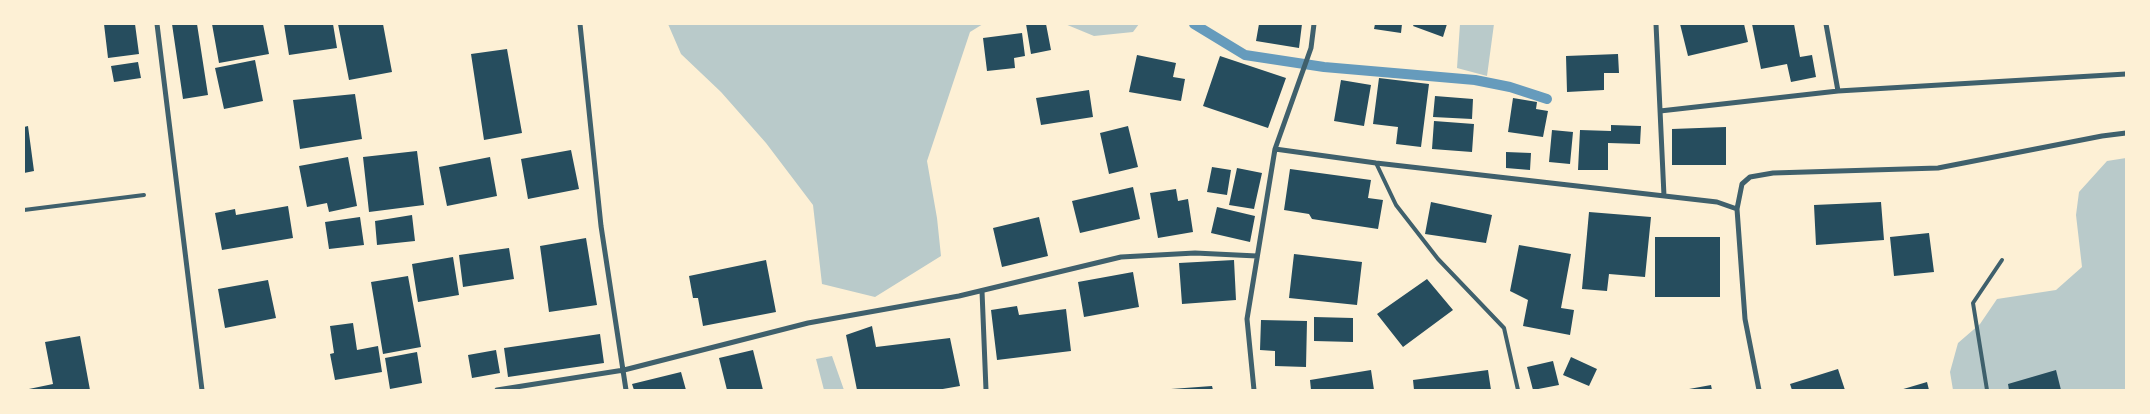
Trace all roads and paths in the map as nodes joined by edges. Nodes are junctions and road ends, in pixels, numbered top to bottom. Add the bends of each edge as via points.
1 (157, 24) edge
2 (580, 24) edge
3 (1314, 24) edge
4 (1656, 24) edge
5 (1826, 24) edge
6 (2126, 74) edge
7 (1838, 90) junction
8 (1660, 111) junction
9 (2126, 133) edge
10 (1275, 149) junction
11 (1376, 163) junction
12 (144, 195) dead end
13 (1664, 196) junction
14 (1737, 209) junction
15 (24, 210) edge
16 (1257, 256) junction
17 (2002, 260) dead end
18 (982, 290) junction
19 (624, 370) junction
20 (202, 390) edge
21 (497, 390) edge
22 (626, 390) edge
23 (986, 390) edge
24 (1254, 390) edge
25 (1518, 390) edge
26 (1759, 390) edge
27 (1987, 390) edge

1 - 20 street
2 - 19 street via 601,226
3 - 10 street via 1310,51
4 - 8 street
5 - 7 street
6 - 7 street
7 - 8 street
8 - 13 street
9 - 14 street via 1938,168 1773,173 1750,177 1742,184
10 - 11 street
10 - 16 street
11 - 13 street
11 - 25 lane via 1396,205 1438,259 1504,328
12 - 15 lane
13 - 14 street via 1717,202
14 - 26 street via 1745,319
16 - 18 street via 1195,253 1121,257
16 - 24 street via 1247,319
17 - 27 lane via 1973,303
18 - 19 street via 808,323
18 - 23 street
19 - 21 street
19 - 22 street

